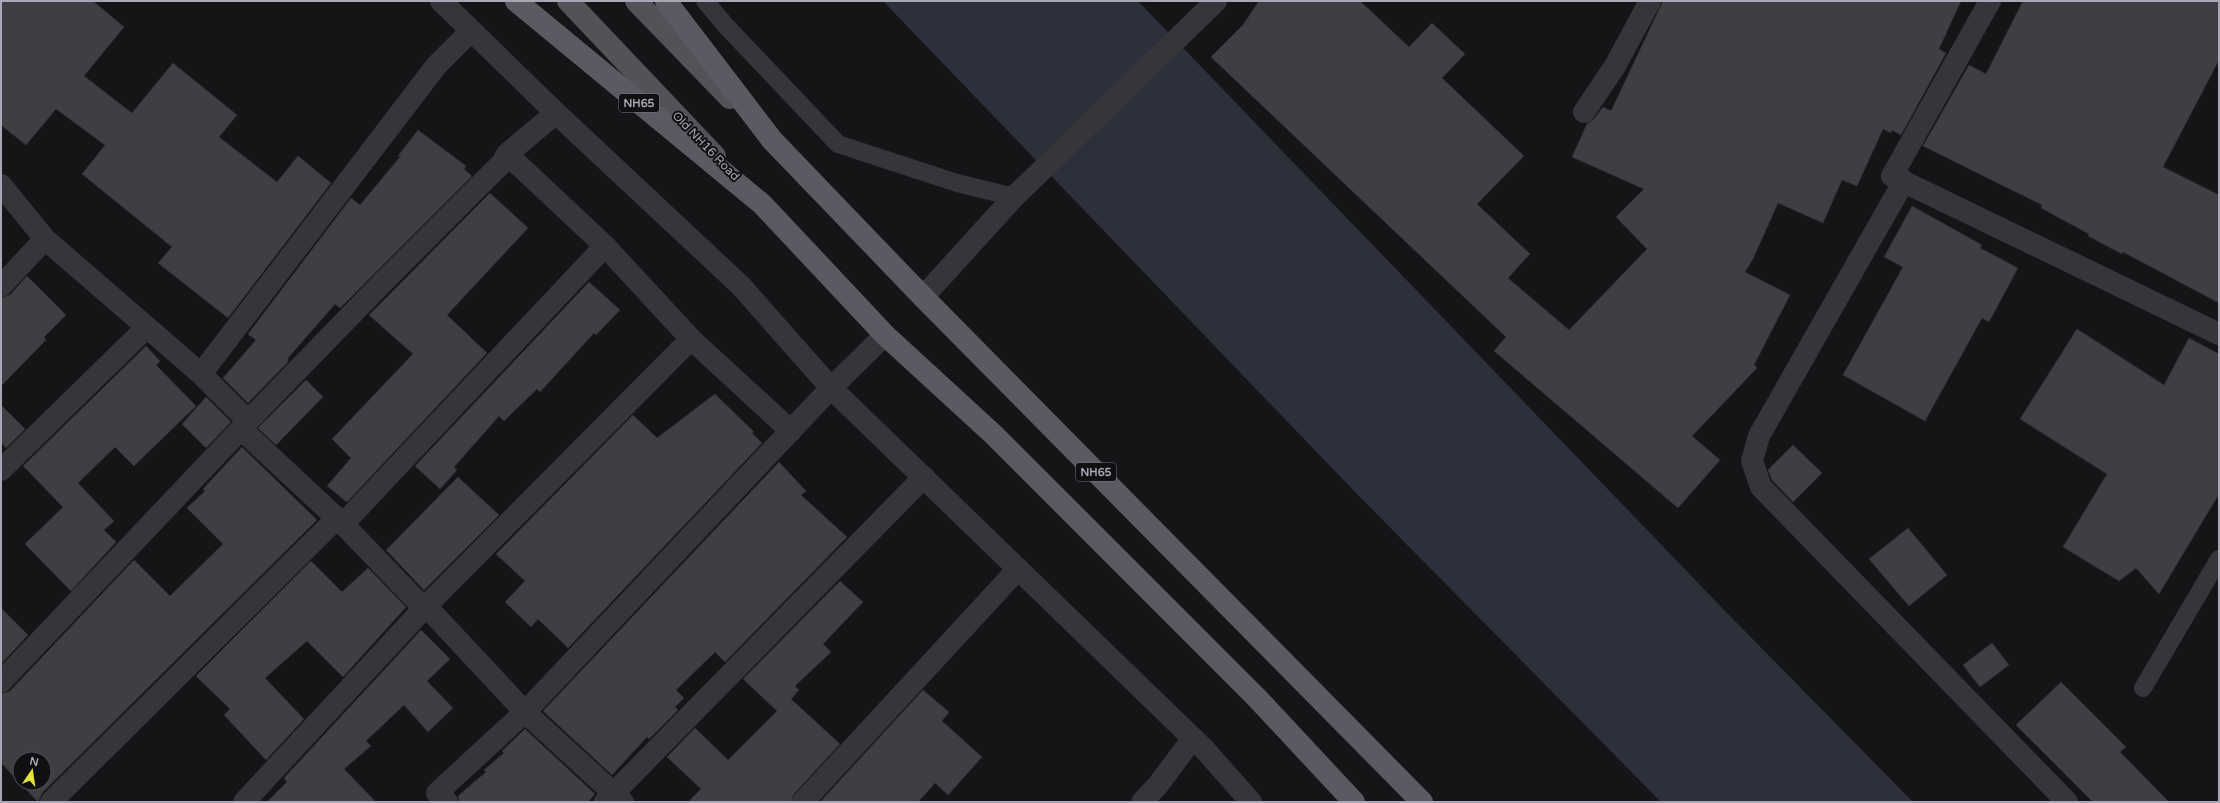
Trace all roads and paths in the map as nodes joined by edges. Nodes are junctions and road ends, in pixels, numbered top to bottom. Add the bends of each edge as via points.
1 (441, 1) edge
2 (516, 1) edge
3 (568, 1) edge
4 (636, 1) edge
5 (666, 1) edge
6 (705, 1) edge
7 (1650, 1) edge
8 (1990, 1) edge
9 (1215, 2) edge
10 (471, 31) junction
11 (1584, 112) dead end
12 (556, 113) junction
13 (772, 140) junction
14 (507, 154) junction
15 (1904, 181) junction
16 (1, 185) edge
17 (1014, 197) junction
18 (762, 204) junction
19 (46, 239) junction
20 (605, 246) junction
21 (1, 286) edge
22 (923, 297) junction
23 (146, 328) junction
24 (885, 334) junction
25 (2219, 334) edge
26 (690, 340) junction
27 (201, 374) junction
28 (831, 388) junction
29 (244, 425) junction
30 (790, 431) junction
31 (1, 470) edge
32 (924, 477) junction
33 (340, 521) junction
34 (2219, 559) edge
35 (1018, 570) junction
36 (426, 606) junction
37 (1, 682) edge
38 (2143, 688) dead end
39 (525, 712) junction
40 (1193, 738) junction
41 (437, 799) edge
42 (614, 799) edge
43 (51, 802) edge
44 (244, 802) edge
45 (803, 802) edge
46 (1142, 802) edge
47 (1251, 802) edge
48 (1354, 802) edge
49 (1422, 802) edge
50 (2067, 802) edge

1 - 10 street
2 - 18 highway, NH65
3 - 18 main road, Old NH16 Road
4 - 13 main road
5 - 13 highway, NH65
6 - 17 lane via 838,144 957,184
7 - 11 street via 1614,66
8 - 15 street via 1892,176
9 - 17 street
10 - 12 street
10 - 27 street via 436,66
12 - 14 street
12 - 28 street via 741,286
13 - 22 highway, NH65
14 - 20 street
14 - 29 street via 502,163
15 - 25 street
15 - 50 street via 1759,436 1752,461 1761,487
16 - 19 street
17 - 22 street
18 - 24 highway, NH65
19 - 21 street
19 - 23 street
20 - 26 street
20 - 33 street
22 - 49 highway, NH65
23 - 27 street
23 - 31 street
24 - 28 street
24 - 48 highway, NH65 via 994,435 1256,698
26 - 30 street
26 - 36 street
27 - 29 street
28 - 30 street
28 - 32 street
29 - 33 street
29 - 37 street
30 - 39 street
32 - 35 street
32 - 42 street
33 - 36 street via 416,600
33 - 43 street
34 - 38 lane
35 - 40 street
35 - 45 street
36 - 39 street
36 - 44 street
39 - 41 street
39 - 42 street
40 - 46 street
40 - 47 street

